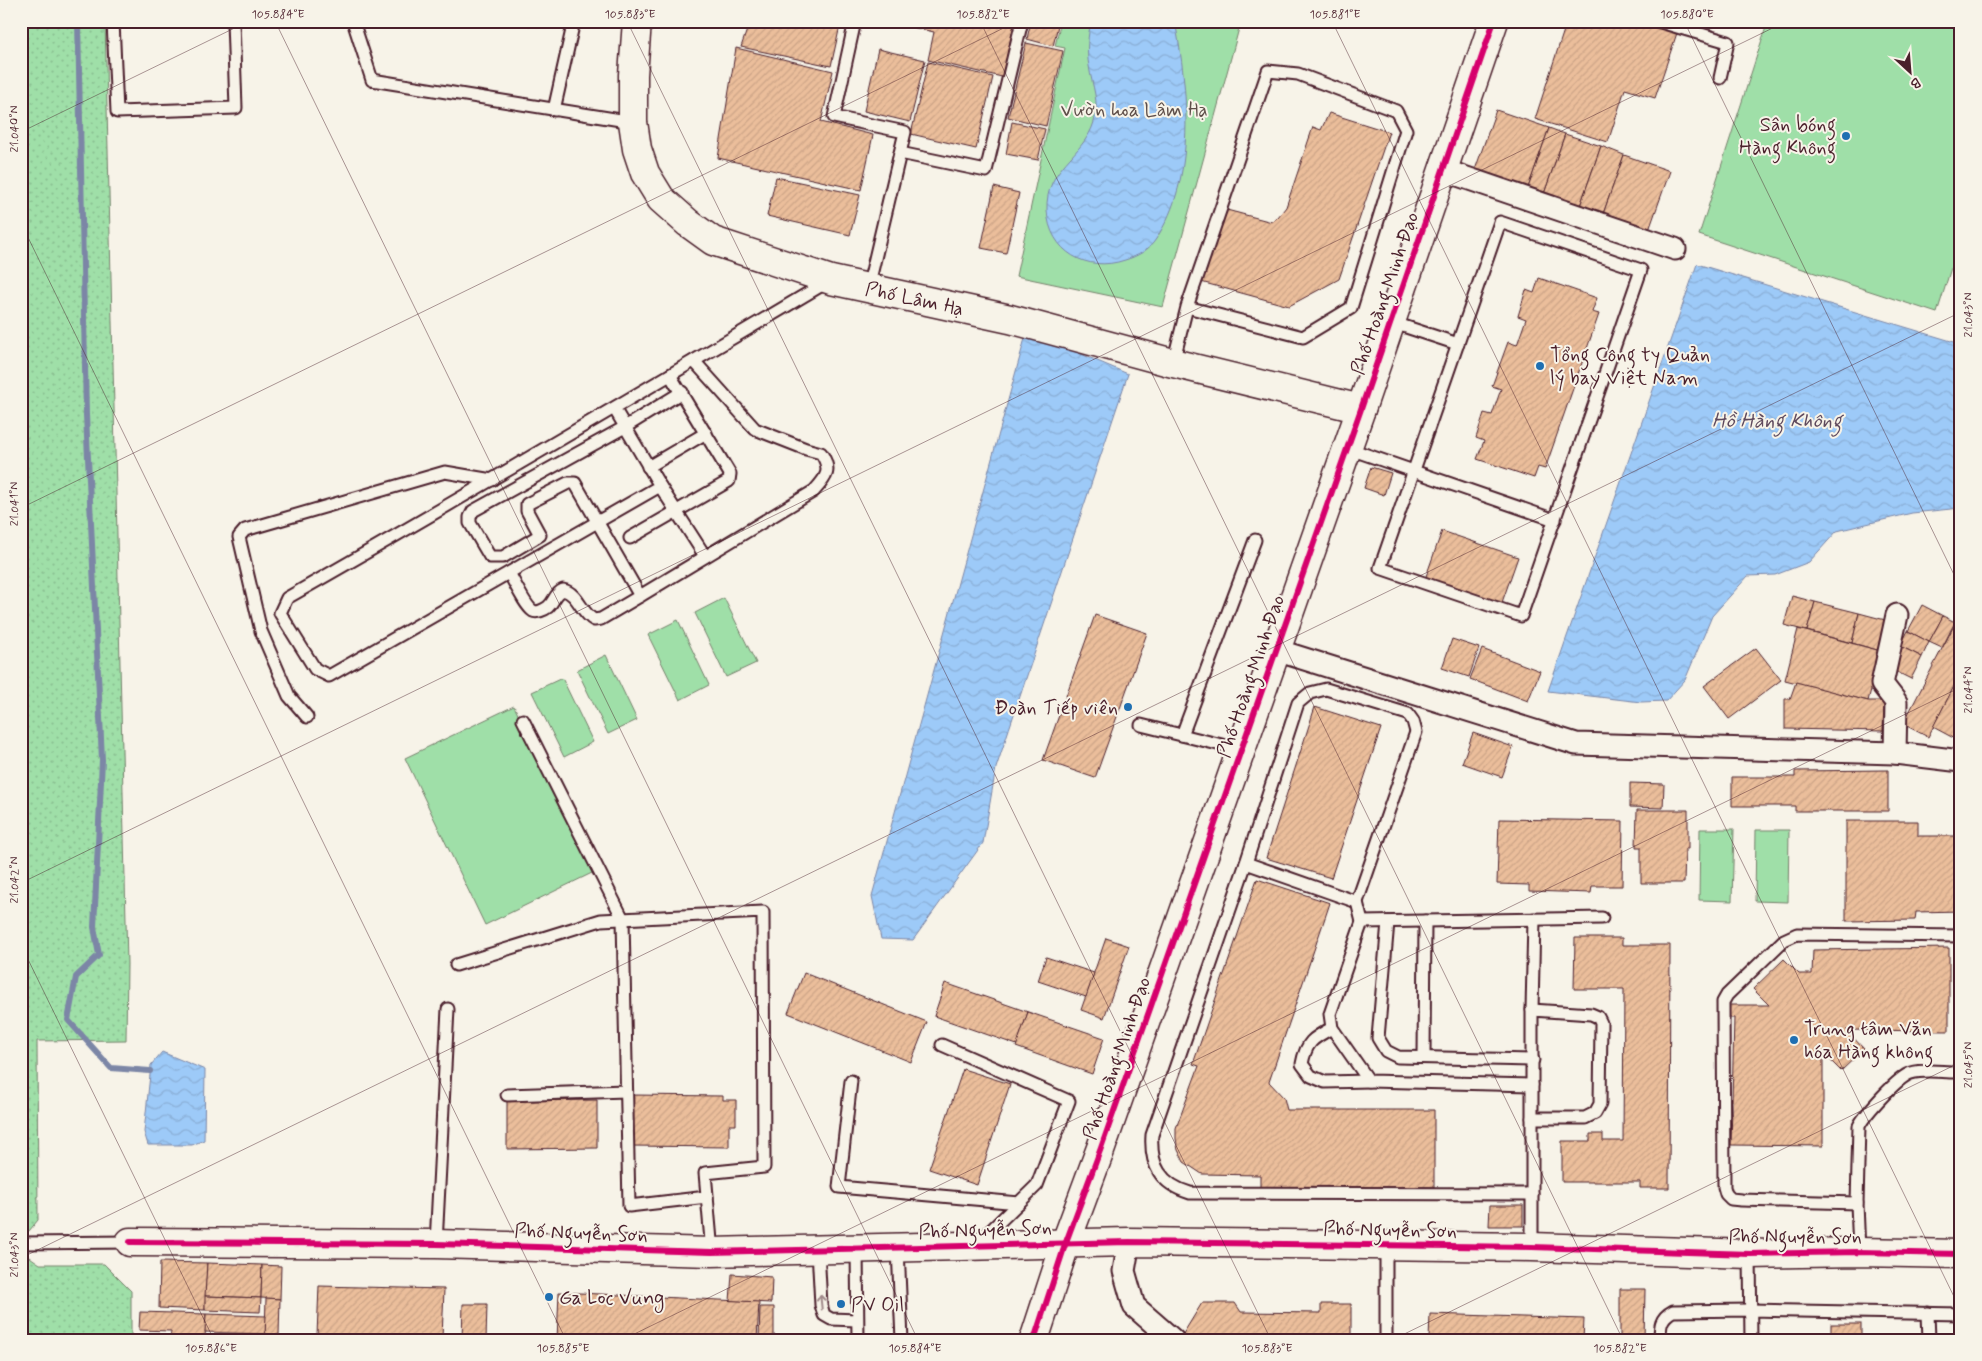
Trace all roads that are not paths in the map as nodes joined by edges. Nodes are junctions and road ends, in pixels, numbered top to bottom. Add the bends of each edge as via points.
1 (113, 21) edge
2 (233, 21) edge
3 (353, 21) edge
4 (574, 21) edge
5 (637, 21) edge
6 (855, 21) edge
7 (1022, 21) edge
8 (1494, 21) edge
9 (1657, 21) edge
10 (1720, 78) dead end
11 (554, 110) junction
12 (633, 122) junction
13 (900, 153) junction
14 (1443, 170) junction
15 (1676, 249) dead end
16 (832, 280) junction
17 (868, 288) junction
18 (1186, 307) junction
19 (1391, 322) junction
20 (1458, 344) junction
21 (694, 361) junction
22 (1173, 363) junction
23 (670, 375) junction
24 (682, 392) junction
25 (614, 408) junction
26 (1361, 409) junction
27 (625, 427) junction
28 (706, 433) junction
29 (1347, 448) junction
30 (648, 467) junction
31 (1414, 471) junction
32 (492, 480) junction
33 (660, 486) junction
34 (676, 511) junction
35 (1554, 520) junction
36 (598, 522) junction
37 (630, 538) dead end
38 (1256, 540) dead end
39 (706, 556) junction
40 (509, 573) junction
41 (640, 596) junction
42 (1897, 615) dead end
43 (1276, 650) junction
44 (307, 717) dead end
45 (523, 720) dead end
46 (1141, 725) dead end
47 (1182, 735) junction
48 (1242, 750) junction
49 (1895, 752) junction
50 (1961, 761) edge
51 (1246, 863) junction
52 (1357, 902) junction
53 (1602, 918) dead end
54 (622, 919) junction
55 (1534, 919) junction
56 (1425, 921) junction
57 (1362, 922) junction
58 (1388, 922) junction
59 (1961, 936) edge
60 (456, 965) dead end
61 (448, 1009) dead end
62 (1532, 1010) junction
63 (1332, 1028) junction
64 (942, 1045) dead end
65 (1424, 1057) junction
66 (1533, 1060) junction
67 (1961, 1070) edge
68 (1369, 1081) junction
69 (851, 1082) dead end
70 (1532, 1085) junction
71 (626, 1092) junction
72 (507, 1095) dead end
73 (1532, 1118) junction
74 (1532, 1194) junction
75 (707, 1197) junction
76 (1019, 1203) junction
77 (1857, 1203) junction
78 (21, 1242) edge
79 (130, 1242) joint
80 (1066, 1242) junction
81 (1129, 1242) junction
82 (436, 1244) junction
83 (976, 1245) junction
84 (1386, 1245) junction
85 (1532, 1247) junction
86 (898, 1248) junction
87 (857, 1249) junction
88 (818, 1250) junction
89 (712, 1252) junction
90 (1859, 1252) junction
91 (1750, 1254) junction
92 (1961, 1254) edge
93 (1752, 1310) junction
94 (1928, 1313) junction
95 (1961, 1314) edge
96 (858, 1320) junction
97 (858, 1340) edge
98 (902, 1340) edge
99 (1034, 1340) edge
100 (1173, 1340) edge
101 (1386, 1340) edge
102 (1660, 1340) edge
103 (1751, 1340) edge
104 (1929, 1340) edge

1 - 2 lane via 117,112 236,108
3 - 11 lane via 372,80
4 - 11 lane
5 - 12 street, Phố Lâm Hạ
6 - 13 lane via 834,117 905,132
7 - 13 lane via 986,171
8 - 14 street, Phố Hoàng Minh Đạo
9 - 10 lane via 1728,42
11 - 12 lane
12 - 16 street, Phố Lâm Hạ via 645,173 661,199 688,223 713,241
13 - 17 lane
14 - 15 street
14 - 19 street, Phố Hoàng Minh Đạo
16 - 17 street, Phố Lâm Hạ
16 - 21 lane
17 - 22 street, Phố Lâm Hạ via 1010,319
18 - 18 lane via 1303,337 1351,308 1406,130 1396,112 1298,74 1268,72
18 - 22 lane
19 - 20 lane
19 - 26 street, Phố Hoàng Minh Đạo
20 - 31 lane
20 - 35 lane via 1500,222 1641,270
21 - 23 lane
21 - 39 lane via 755,429 822,453 828,464 825,479 814,491
22 - 26 street, Phố Lâm Hạ
23 - 24 lane
23 - 25 lane
24 - 27 lane
24 - 28 lane
25 - 27 lane
25 - 32 lane
26 - 29 street, Phố Hoàng Minh Đạo
27 - 30 lane
27 - 36 lane via 473,511 470,517 470,523 490,557 497,558 540,535 527,511 527,504 568,482 575,483
28 - 30 lane
28 - 34 lane via 730,474 729,481
29 - 31 lane
29 - 43 street, Phố Hoàng Minh Đạo
30 - 33 lane
31 - 35 lane
31 - 35 lane via 1380,568 1521,616
32 - 40 lane via 287,598 280,613 315,669 329,676
32 - 44 lane via 445,472 245,530 239,537 261,631 289,696
33 - 34 lane
33 - 36 lane
34 - 37 lane
34 - 39 lane
36 - 40 lane
36 - 41 lane
38 - 47 lane
39 - 41 lane
40 - 41 lane via 528,605 536,612 546,609 554,596 563,590 572,593 587,616 594,620
42 - 49 street via 1882,684 1896,702
43 - 48 street, Phố Hoàng Minh Đạo
43 - 49 street via 1576,744
45 - 54 lane
46 - 47 lane
47 - 48 lane
48 - 80 street, Phố Hoàng Minh Đạo
49 - 50 street
51 - 52 lane
51 - 52 lane via 1298,703 1303,697 1326,689 1408,714 1416,732
51 - 74 lane via 1152,1135 1151,1152 1156,1168 1165,1180 1190,1193 1215,1194
52 - 57 lane
53 - 55 lane
54 - 60 lane via 602,920
54 - 71 lane
54 - 75 lane via 763,912 764,1167 705,1173
55 - 56 lane
55 - 62 lane
56 - 58 lane
56 - 65 lane
57 - 58 lane
57 - 63 lane via 1330,1014
58 - 65 lane via 1378,1038 1386,1051 1398,1057
59 - 77 lane via 1797,934 1784,940 1723,1002 1726,1194 1731,1199 1741,1200
61 - 82 lane
62 - 66 lane
62 - 73 lane via 1591,1014 1601,1023 1600,1104 1595,1113 1585,1118
63 - 68 lane
63 - 68 lane via 1315,1037 1305,1049 1302,1064 1311,1076 1325,1082
64 - 76 lane via 1069,1101 1037,1185
65 - 66 lane
66 - 70 lane
67 - 77 lane via 1910,1073 1864,1117 1859,1126
68 - 70 lane
69 - 76 lane via 839,1187
70 - 73 lane
71 - 72 lane
71 - 75 lane via 629,1206
73 - 74 lane
74 - 85 lane
75 - 89 lane
76 - 83 lane
77 - 90 lane
78 - 79 lane
79 - 82 street, Phố Nguyễn Sơn
80 - 81 street, Phố Nguyễn Sơn
80 - 83 street, Phố Nguyễn Sơn
80 - 99 street, Phố Hoàng Minh Đạo
81 - 84 street, Phố Nguyễn Sơn
81 - 100 street via 1124,1271 1134,1306
82 - 89 street, Phố Nguyễn Sơn
83 - 86 street, Phố Nguyễn Sơn
84 - 85 street, Phố Nguyễn Sơn
84 - 101 lane
85 - 91 street, Phố Nguyễn Sơn
86 - 87 street, Phố Nguyễn Sơn
86 - 98 lane
87 - 88 street, Phố Nguyễn Sơn
87 - 96 lane
88 - 89 street, Phố Nguyễn Sơn
96 -> 88 lane via 831,1319 824,1315
90 - 91 street, Phố Nguyễn Sơn
90 - 92 street, Phố Nguyễn Sơn
91 - 93 lane
93 - 94 lane
93 - 102 lane via 1673,1311 1660,1323
93 - 103 lane
94 - 95 lane
94 - 104 lane
96 - 97 lane

